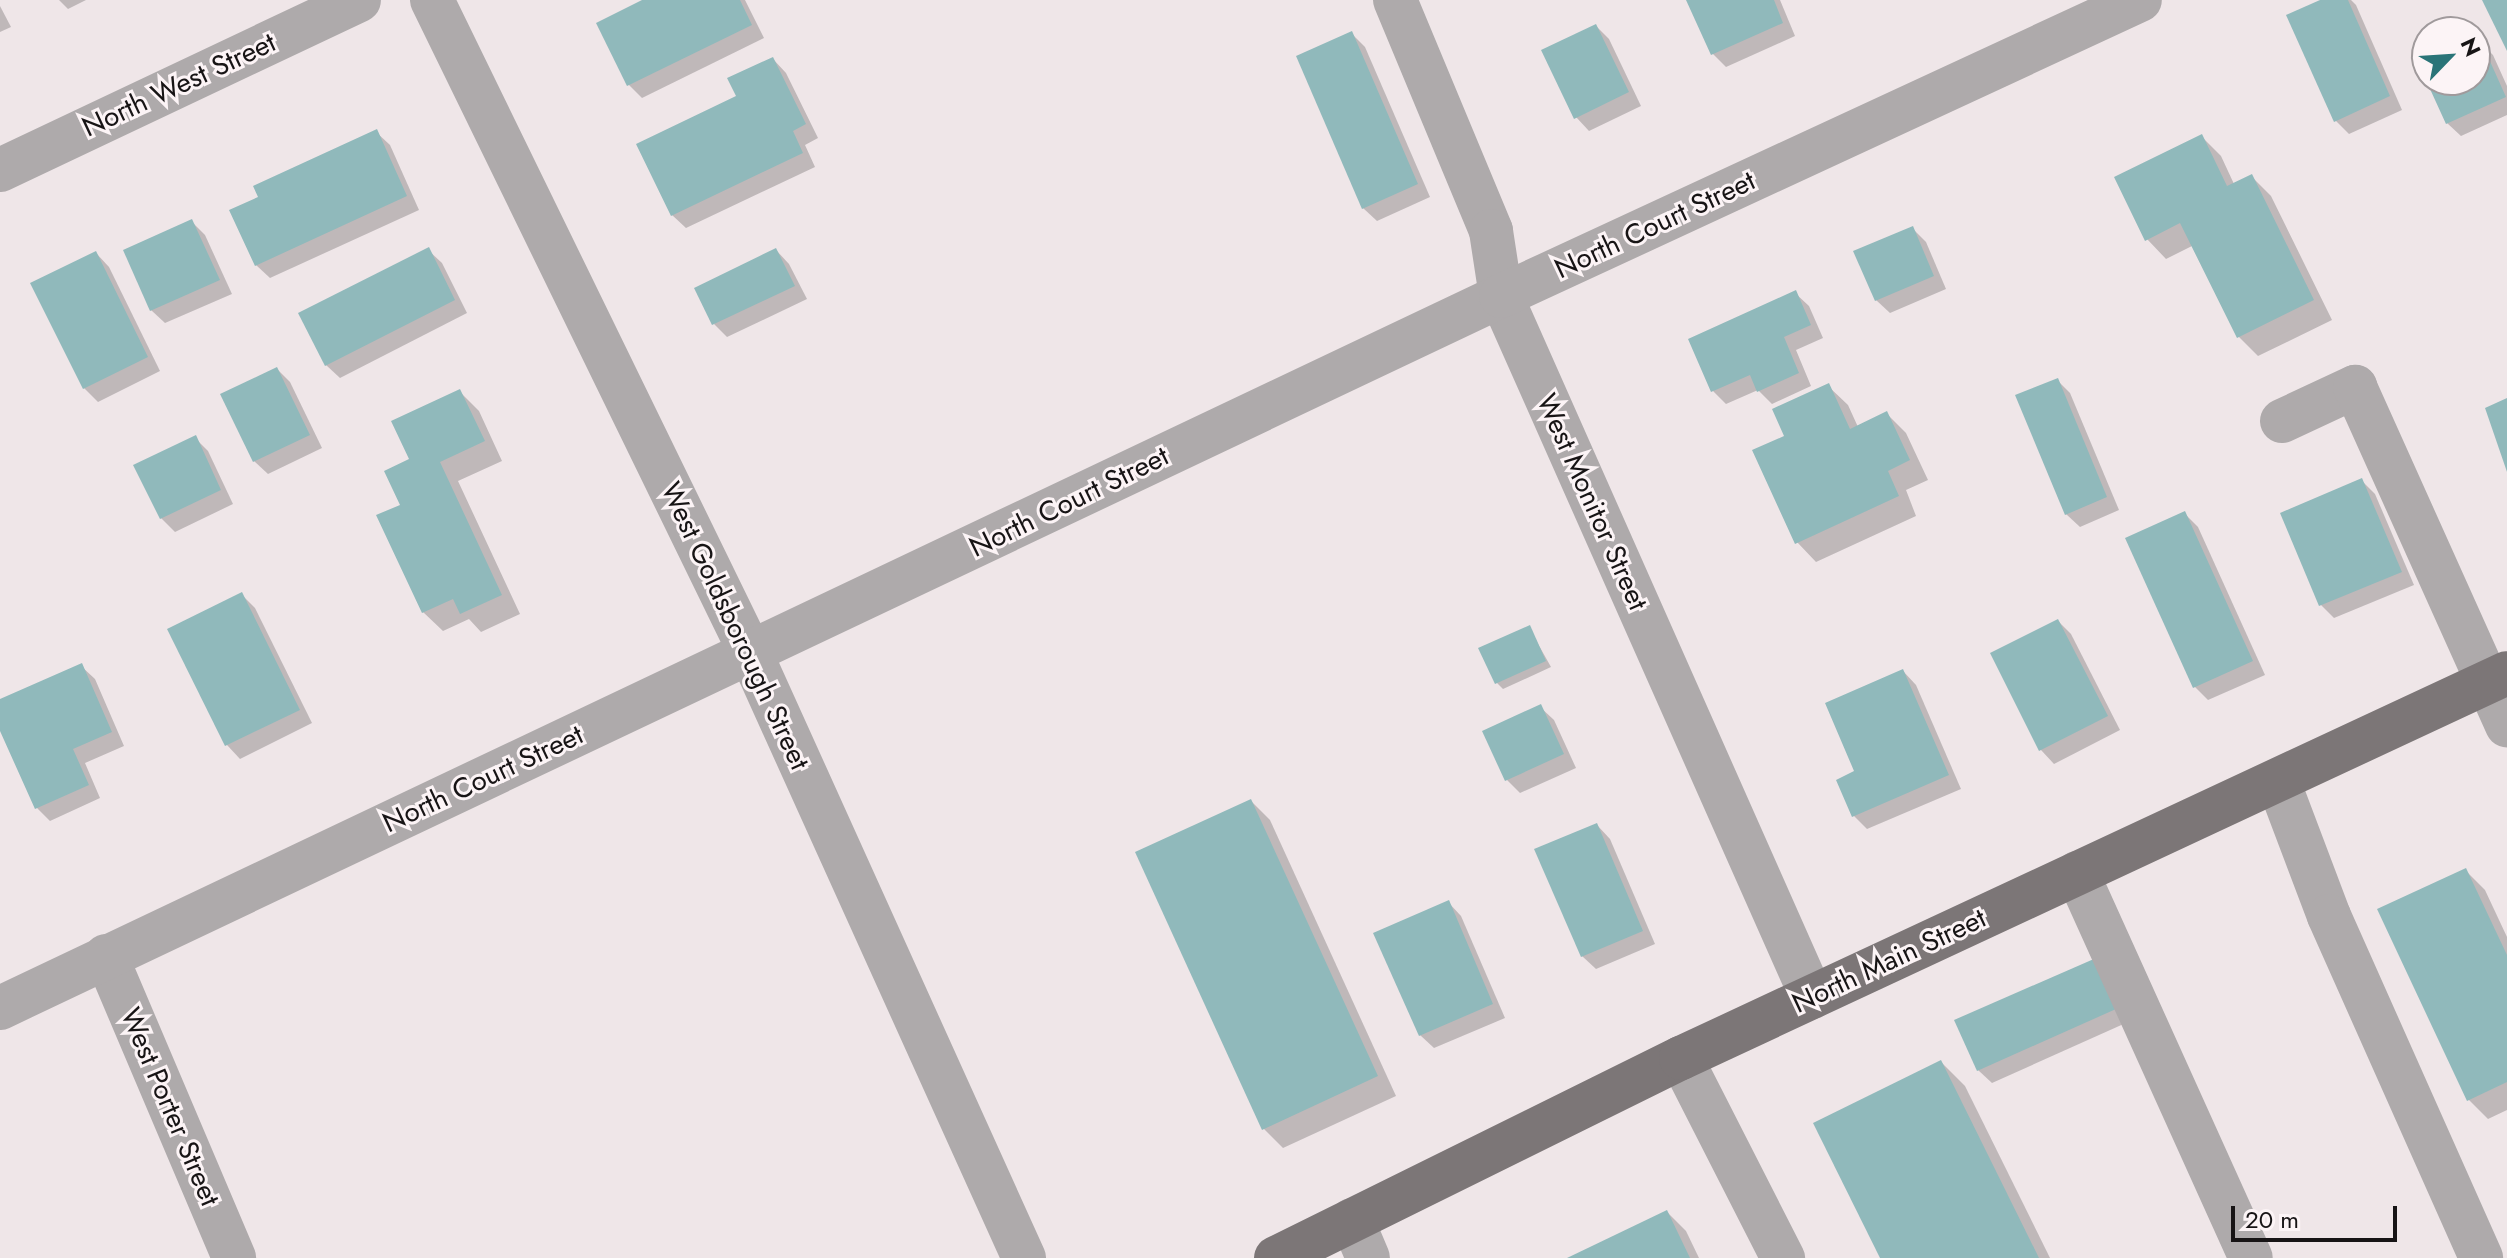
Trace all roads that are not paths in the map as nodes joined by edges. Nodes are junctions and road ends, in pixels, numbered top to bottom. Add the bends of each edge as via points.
1 (359, 0) edge
2 (432, 0) edge
3 (1395, 0) edge
4 (2140, 0) edge
5 (0, 170) edge
6 (1501, 296) junction
7 (2282, 421) dead end
8 (751, 654) junction
9 (2497, 677) edge
10 (2507, 725) edge
11 (2278, 781) junction
12 (2077, 873) junction
13 (106, 956) junction
14 (1812, 997) junction
15 (0, 1008) edge
16 (1681, 1058) junction
17 (1360, 1239) edge
18 (234, 1258) edge
19 (1024, 1258) edge
20 (1276, 1258) edge
21 (1783, 1258) edge
22 (2251, 1258) edge
23 (2481, 1258) edge

1 - 5 street, North West Street
2 - 8 street, West Goldsborough Street
3 - 6 street, West Monitor Street via 1491,231
4 - 6 street, North Court Street
6 - 8 street, North Court Street
6 - 14 street, West Monitor Street
7 - 9 street via 2355,387
8 - 13 street, North Court Street
8 - 19 street, West Goldsborough Street
9 - 10 street
9 - 11 main road, North Main Street
11 - 12 main road, North Main Street
11 - 23 street via 2329,916
12 - 14 main road, North Main Street
12 - 22 street
13 - 15 street, North Court Street
13 - 18 street, West Porter Street
14 - 16 main road, North Main Street
16 - 17 main road, North Main Street
16 - 21 street
17 - 20 main road, North Main Street

